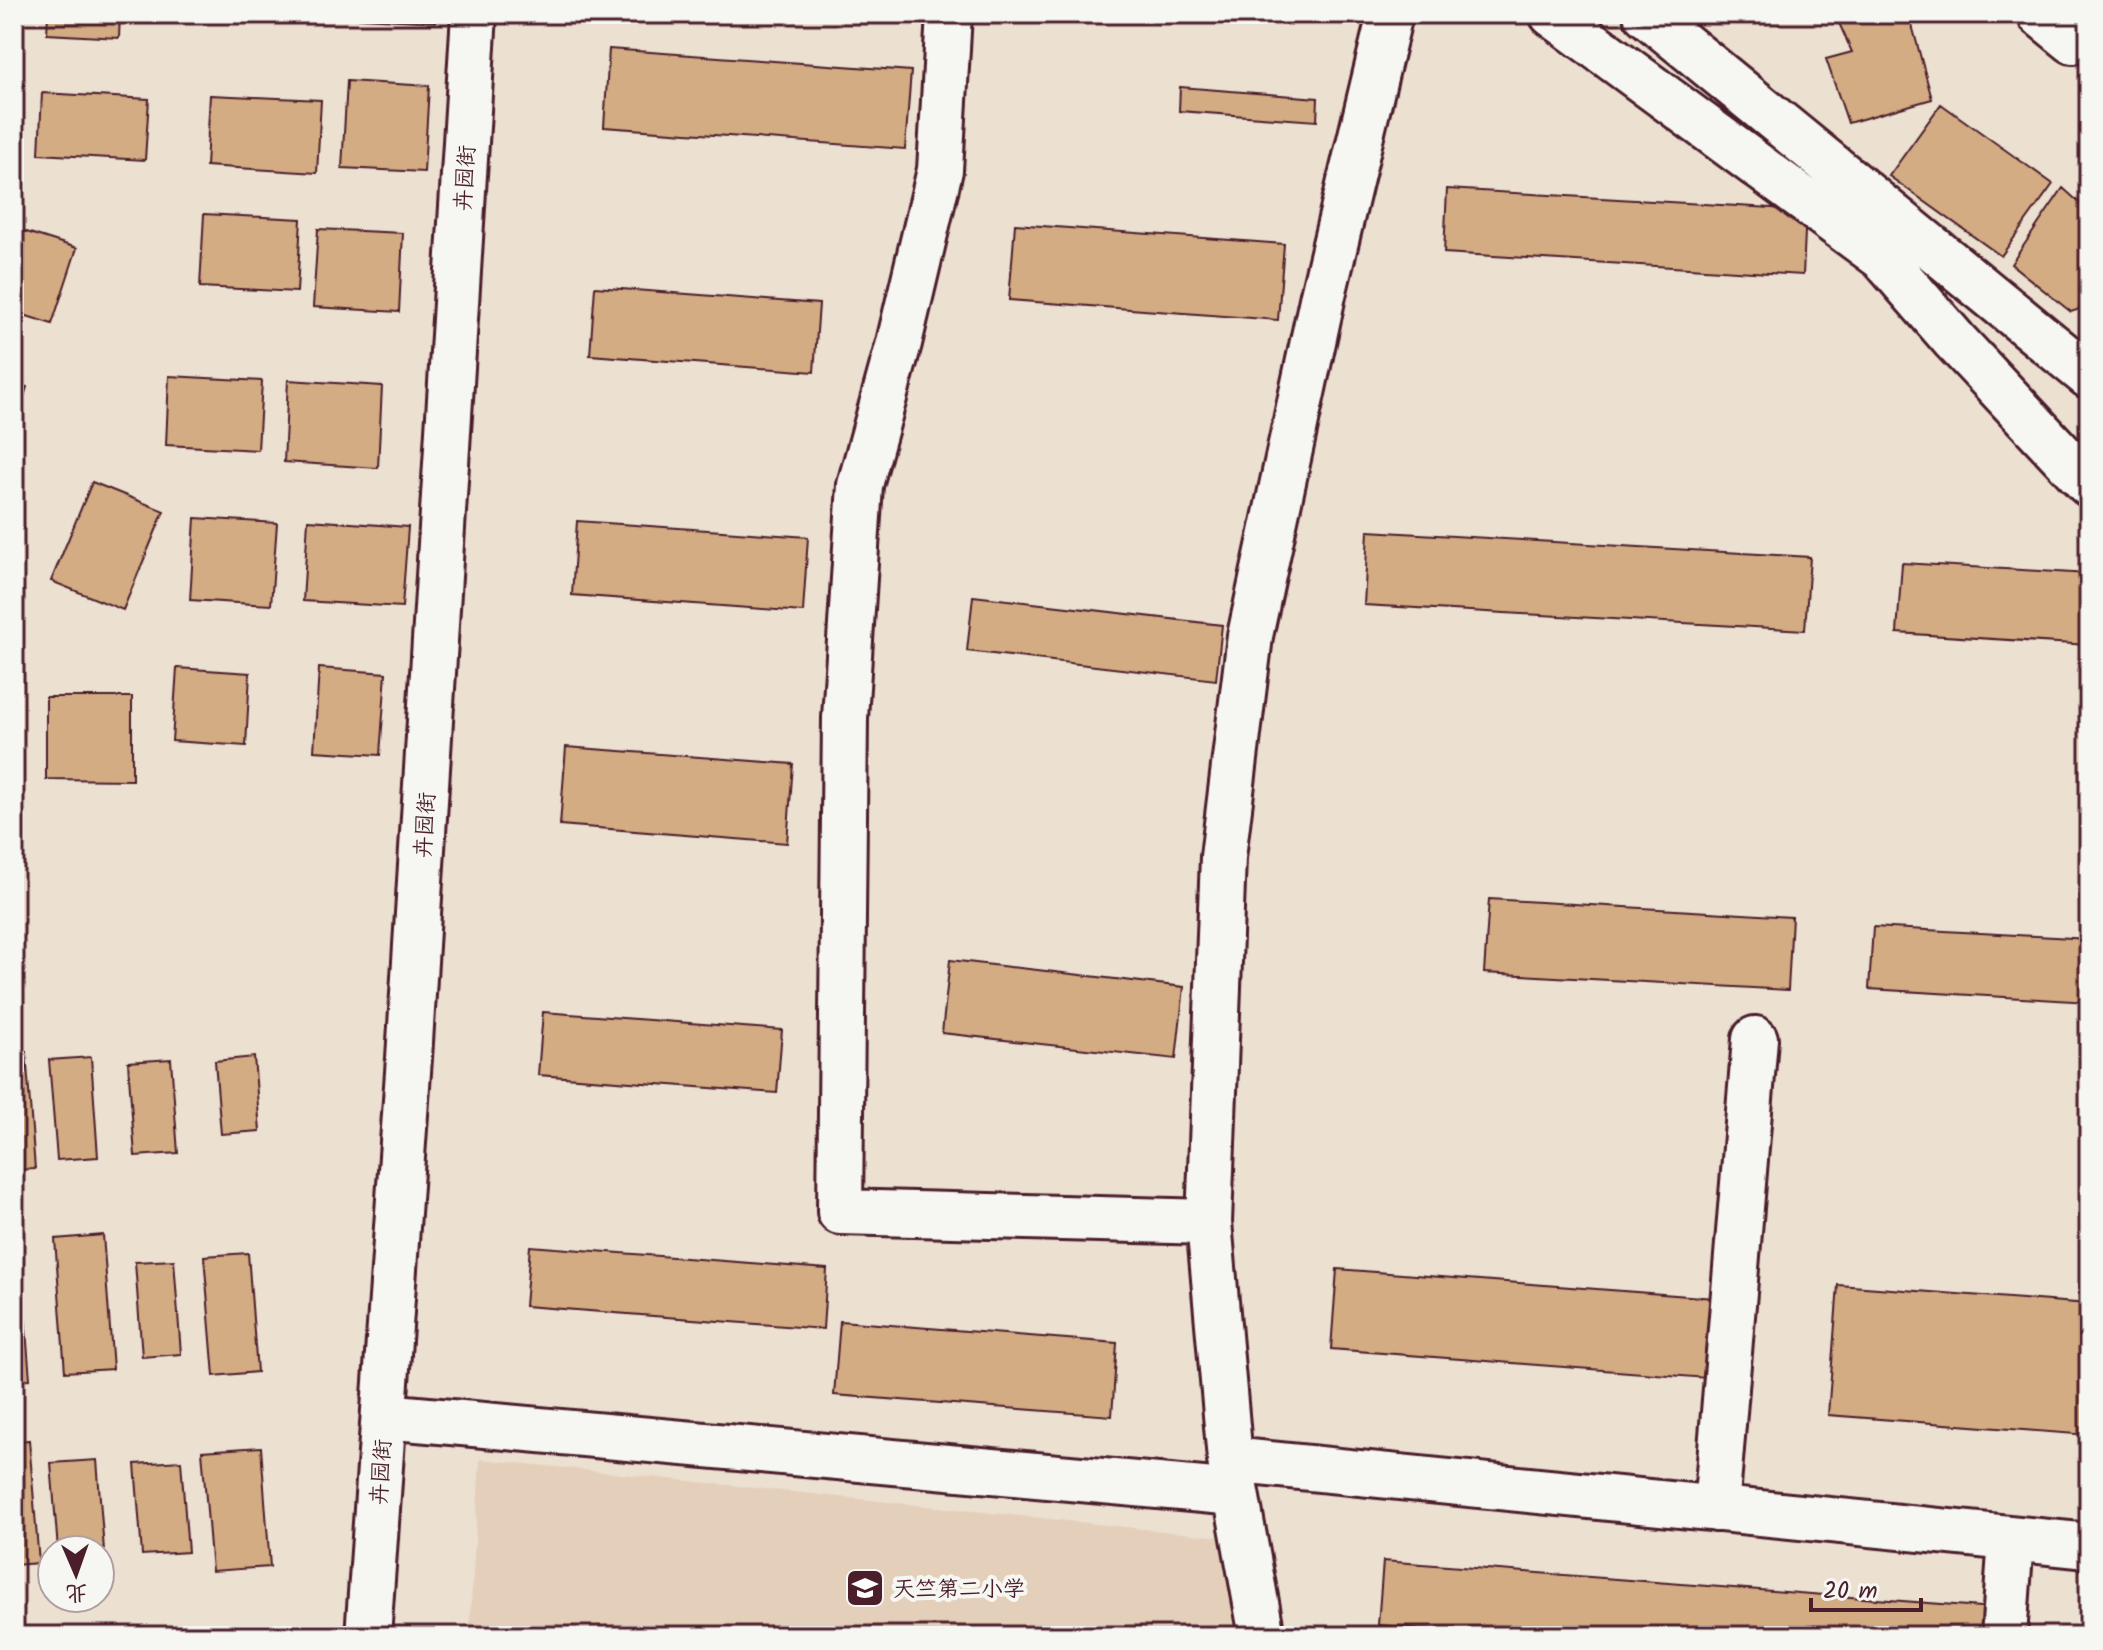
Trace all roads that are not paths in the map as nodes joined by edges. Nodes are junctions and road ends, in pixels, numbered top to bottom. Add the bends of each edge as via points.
1 (474, 14) edge
2 (949, 14) edge
3 (1390, 14) edge
4 (1552, 14) edge
5 (1646, 14) edge
6 (2089, 376) edge
7 (2089, 484) edge
8 (1755, 1039) dead end
9 (1209, 1222) junction
10 (384, 1416) junction
11 (1233, 1477) junction
12 (1716, 1509) junction
13 (2011, 1539) junction
14 (2089, 1546) edge
15 (368, 1636) edge
16 (1262, 1636) edge
17 (2004, 1636) edge

1 - 10 street, 卉园街
2 - 9 street via 940,170 860,485 845,718 840,1212
3 - 9 street via 1250,636 1223,857
4 - 7 street via 1883,258
5 - 6 street
8 - 12 street
9 - 11 street
10 - 11 street
10 - 15 street, 卉园街
11 - 12 street
11 - 16 street
12 - 13 street
13 - 14 street
13 - 17 street

